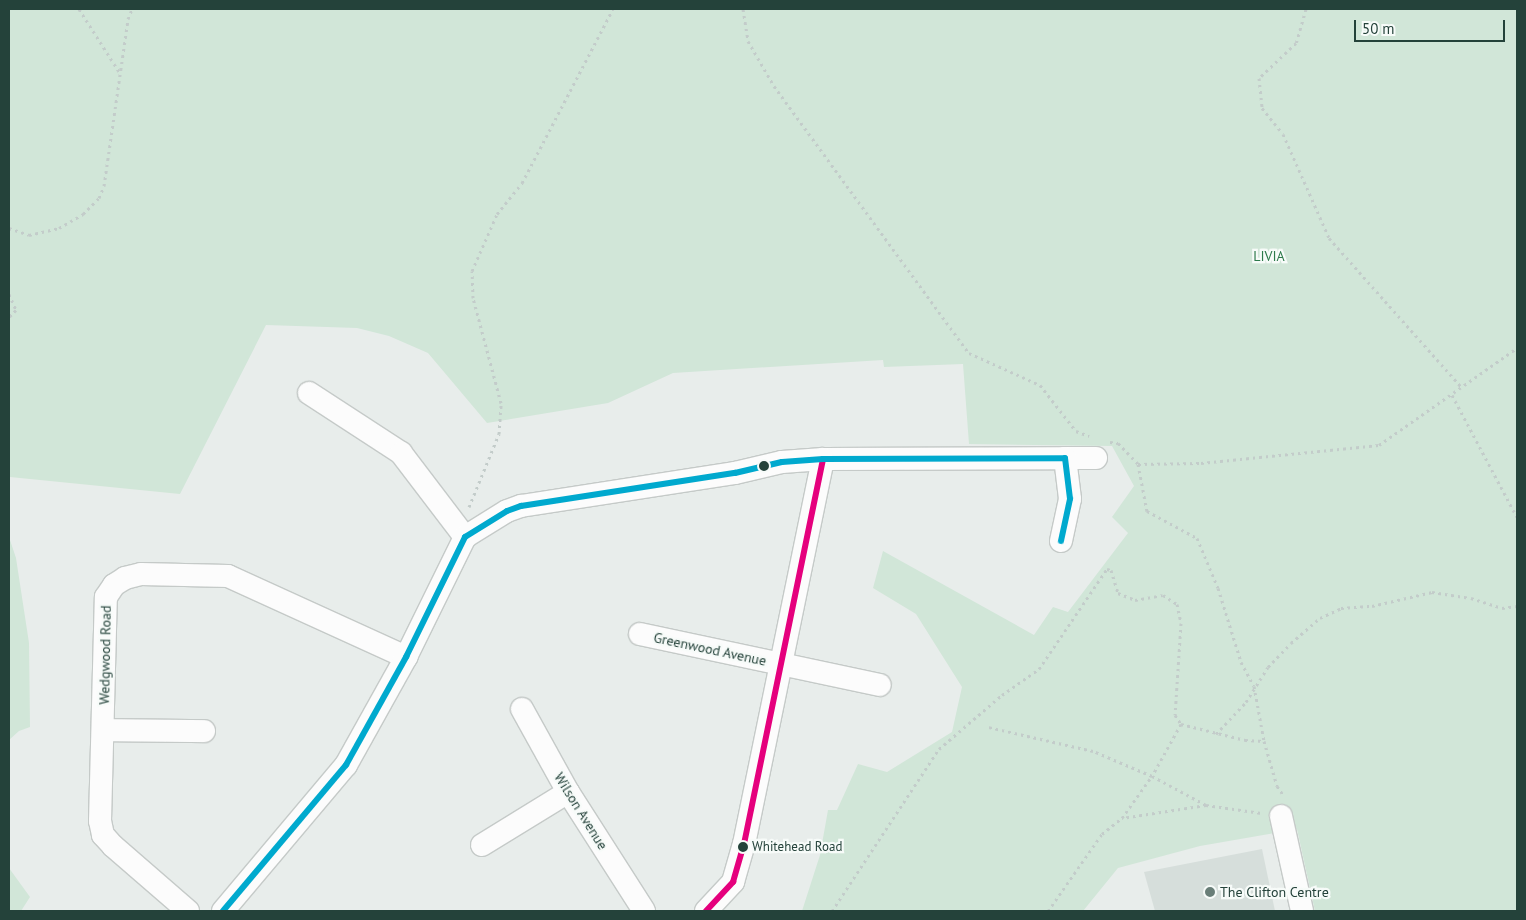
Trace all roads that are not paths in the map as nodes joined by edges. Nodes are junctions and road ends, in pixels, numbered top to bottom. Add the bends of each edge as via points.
1 (309, 393) dead end
2 (1099, 449) road end
3 (1065, 458) junction
4 (823, 459) junction
5 (462, 532) junction
6 (1061, 541) dead end
7 (640, 634) dead end
8 (406, 657) junction
9 (779, 663) junction
10 (880, 685) dead end
11 (522, 709) dead end
12 (103, 730) junction
13 (204, 731) dead end
14 (568, 792) junction
15 (1281, 816) road end
16 (482, 845) dead end
17 (188, 911) edge
18 (223, 911) edge
19 (644, 911) edge
20 (706, 911) edge
21 (1302, 911) edge

1 - 5 street via 401,453
2 - 3 street
3 - 4 street
3 - 6 street via 1070,499
4 - 5 street via 782,462 735,473 521,506
4 - 9 street
5 - 8 street
7 - 9 street, Greenwood Avenue
8 - 12 street, Wedgwood Road via 228,576 141,574 114,585 106,597
8 - 18 street via 346,765
9 - 10 street, Greenwood Avenue
9 - 20 street via 744,844 733,882
11 - 14 street, Wilson Avenue
12 - 13 street
12 - 17 street, Wedgwood Road via 100,821 103,835
14 - 16 street
14 - 19 street, Wilson Avenue
15 - 21 street

